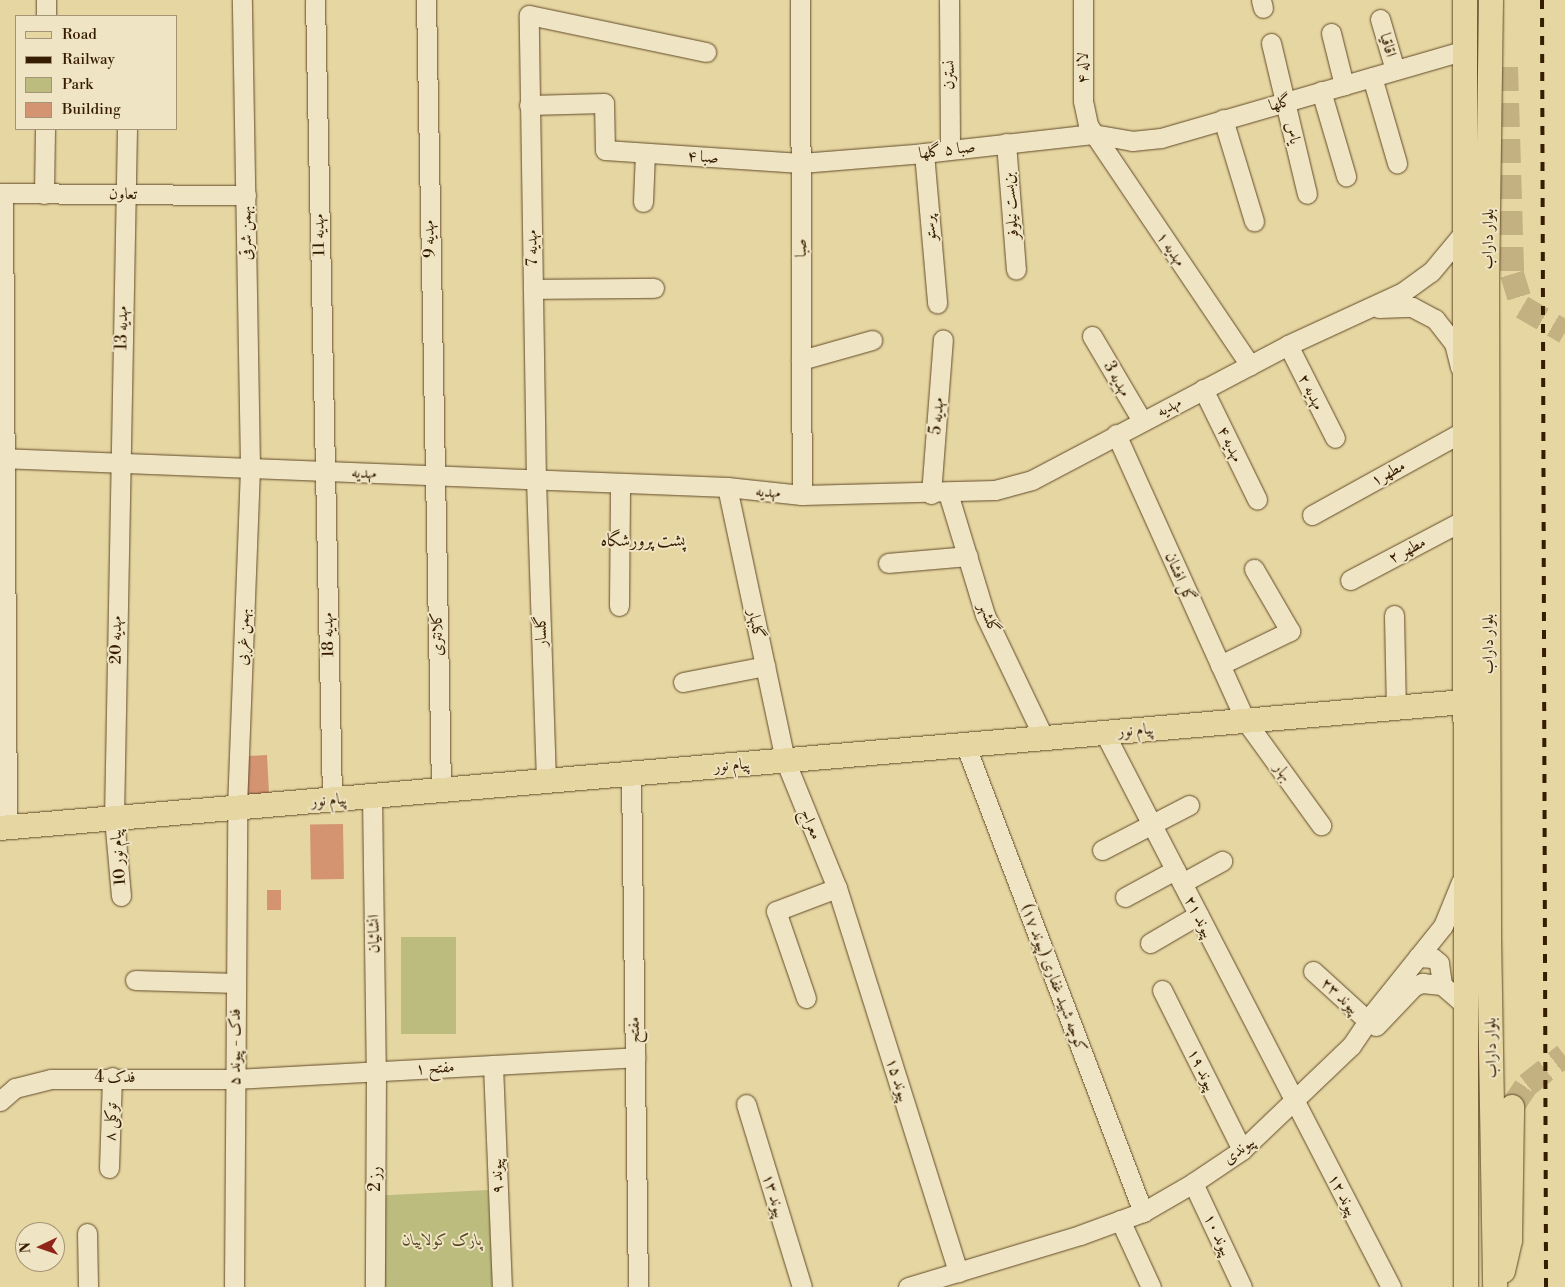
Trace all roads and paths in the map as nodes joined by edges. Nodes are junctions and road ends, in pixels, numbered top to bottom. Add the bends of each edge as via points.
1 (46, 0) edge
2 (242, 0) edge
3 (314, 0) edge
4 (426, 0) edge
5 (800, 0) edge
6 (949, 0) edge
7 (1084, 0) edge
8 (1466, 0) edge
9 (1492, 0) edge
10 (1502, 0) edge
11 (46, 15) edge
12 (1380, 20) dead end
13 (1331, 32) dead end
14 (1271, 43) dead end
15 (1465, 50) junction
16 (706, 52) dead end
17 (1506, 68) tunnel mouth
18 (1395, 70) junction
19 (1372, 77) junction
20 (1344, 85) junction
21 (1321, 91) junction
22 (1286, 101) junction
23 (528, 105) junction
24 (1223, 120) junction
25 (45, 130) edge
26 (127, 130) edge
27 (1092, 134) junction
28 (1006, 143) junction
29 (950, 150) junction
30 (645, 153) junction
31 (924, 153) junction
32 (801, 163) junction
33 (1397, 163) dead end
34 (1346, 176) dead end
35 (1, 193) edge
36 (44, 194) junction
37 (126, 194) junction
38 (1307, 194) dead end
39 (246, 195) junction
40 (643, 202) dead end
41 (1254, 221) dead end
42 (1465, 231) junction
43 (1016, 270) dead end
44 (654, 288) dead end
45 (533, 289) junction
46 (937, 303) dead end
47 (1365, 311) junction
48 (1092, 336) dead end
49 (943, 339) dead end
50 (872, 340) dead end
51 (1288, 345) junction
52 (802, 360) junction
53 (1250, 365) junction
54 (1464, 387) junction
55 (1203, 389) junction
56 (1142, 421) junction
57 (1464, 431) junction
58 (1116, 434) junction
59 (1335, 438) dead end
60 (2, 458) edge
61 (119, 462) junction
62 (250, 466) junction
63 (323, 471) junction
64 (433, 478) junction
65 (536, 482) junction
66 (620, 485) junction
67 (726, 488) junction
68 (940, 494) junction
69 (802, 495) junction
70 (1257, 499) dead end
71 (1312, 515) dead end
72 (1464, 520) junction
73 (968, 556) junction
74 (888, 563) dead end
75 (1254, 569) dead end
76 (1350, 580) dead end
77 (619, 606) dead end
78 (1394, 615) dead end
79 (1220, 665) junction
80 (764, 666) junction
81 (684, 682) dead end
82 (1464, 702) junction
83 (1396, 707) junction
84 (1245, 720) junction
85 (1104, 732) junction
86 (1044, 738) junction
87 (965, 744) junction
88 (785, 760) junction
89 (631, 774) junction
90 (546, 781) junction
91 (441, 790) junction
92 (372, 796) junction
93 (332, 800) junction
94 (1189, 805) dead end
95 (237, 807) junction
96 (114, 818) junction
97 (1151, 823) junction
98 (1321, 825) dead end
99 (3, 827) edge
100 (1102, 850) dead end
101 (1222, 861) dead end
102 (1464, 872) junction
103 (1179, 876) junction
104 (837, 888) junction
105 (121, 896) dead end
106 (1125, 897) dead end
107 (1198, 915) junction
108 (1150, 943) dead end
109 (1418, 957) junction
110 (1313, 971) dead end
111 (135, 980) dead end
112 (236, 983) junction
113 (1442, 985) junction
114 (1162, 990) dead end
115 (806, 998) dead end
116 (1465, 1005) junction
117 (1368, 1021) junction
118 (1351, 1046) junction
119 (635, 1057) junction
120 (493, 1065) junction
121 (376, 1071) junction
122 (112, 1077) junction
123 (235, 1079) junction
124 (0, 1101) edge
125 (1294, 1102) junction
126 (746, 1104) dead end
127 (1512, 1107) tunnel mouth
128 (1242, 1150) junction
129 (109, 1168) dead end
130 (1193, 1183) junction
131 (1142, 1212) junction
132 (1120, 1220) junction
133 (87, 1233) dead end
134 (958, 1272) junction
135 (88, 1287) edge
136 (234, 1287) edge
137 (374, 1287) edge
138 (502, 1287) edge
139 (638, 1287) edge
140 (802, 1287) edge
141 (908, 1287) edge
142 (1151, 1287) edge
143 (1242, 1287) edge
144 (1391, 1287) edge
145 (1466, 1287) edge
146 (1495, 1287) edge
147 (1499, 1287) edge

1 - 11 street
2 - 39 street, بهمن شرقی
3 - 63 street, مهدیه 11
4 - 64 street, مهدیه 9
5 - 32 street, صبا
6 - 29 street, نسترن
7 - 27 street, لاله ۴ via 1083,101
8 - 15 main road, بلوار داراب
9 - 146 main road, بلوار داراب via 1487,280 1489,935
10 - 17 main road
12 - 18 street, اقاقیا
13 - 20 street
14 - 22 street, یاس
15 - 18 street, گلها
15 - 42 main road, بلوار داراب
16 - 23 street, مهدیه 7 via 528,14
18 - 19 street, گلها
19 - 20 street, گلها
19 - 33 street
20 - 21 street, گلها
21 - 22 street, گلها
21 - 34 street
22 - 24 street, گلها
22 - 38 street, یاس
23 - 30 street, صبا ۴ via 604,103 605,150
23 - 45 street, مهدیه 7
24 - 27 street, گلها via 1161,138 1132,141
24 - 41 street
25 - 36 street
26 - 37 street, مهدیه 13
27 - 28 street, صبا ۵ گلها
27 - 53 street, مهدیه ۱
28 - 29 street, صبا ۵ گلها
28 - 43 street, بن‌بست نیلوفر
29 - 31 street, صبا ۵ گلها
30 - 32 street, صبا ۴
30 - 40 street
31 - 32 street, صبا ۵ گلها
31 - 46 street, پرستو
32 - 52 street, صبا
35 - 36 street, تعاون
35 - 60 street
36 - 37 street, تعاون
37 - 39 street, تعاون
37 - 61 street, مهدیه 13
39 - 62 street, بهمن شرقی
42 - 47 street, مهدیه via 1431,272 1404,292
42 - 54 main road, بلوار داراب
44 - 45 street
45 - 65 street, مهدیه 7
47 - 51 street, مهدیه
47 - 54 street via 1389,306 1412,307 1435,319 1454,343
48 - 56 street, مهدیه 3
49 - 68 street, مهدیه 5
50 - 52 street
51 - 53 street, مهدیه
51 - 59 street, مهدیه ۲
52 - 69 street, صبا
53 - 55 street, مهدیه
54 - 57 main road, بلوار داراب
55 - 56 street, مهدیه
55 - 70 street, مهدیه ۴
56 - 58 street, مهدیه
57 - 71 street, مطهر۱
57 - 72 main road, بلوار داراب
58 - 68 street, مهدیه via 1032,480 996,490
58 - 79 street, گل افشان
60 - 61 street, مهدیه
60 - 99 street
61 - 62 street, مهدیه
61 - 96 street, مهدیه 20
62 - 63 street, مهدیه
62 - 95 street, بهمن غربی
63 - 64 street, مهدیه
63 - 93 street, مهدیه 18
64 - 65 street, مهدیه
64 - 91 street, کلانتری
65 - 66 street, مهدیه
65 - 90 street, گلسار
66 - 67 street, مهدیه
66 - 77 street
67 - 69 street, مهدیه
67 - 80 street, گلبهار
68 - 69 street, مهدیه
68 - 73 street, گلشهر
72 - 76 street, مطهر ۲
72 - 82 main road, بلوار داراب
73 - 74 street
73 - 86 street, گلشهر via 985,615
75 - 79 street via 1290,631
78 - 83 street
79 - 84 street, گل افشان
80 - 81 street
80 - 88 street, گلبهار
82 - 83 main road, پیام نور
82 - 102 main road, بلوار داراب
83 - 84 main road, پیام نور
84 - 85 main road, پیام نور
84 - 98 street, بهار
85 - 86 main road, پیام نور
85 - 97 street, پیوند ۲۱
86 - 87 main road, پیام نور
87 - 88 main road, پیام نور
87 - 131 street, کوچه شهید غفاری (پیوند ۱۷)
88 - 89 main road, پیام نور
88 - 104 street, معراج
89 - 90 main road, پیام نور
89 - 119 street, مفتح
90 - 91 main road, پیام نور
91 - 92 main road, پیام نور
92 - 93 main road, پیام نور
92 - 121 street, انشائیان
93 - 95 main road, پیام نور
94 - 97 street
95 - 96 main road, پیام نور
95 - 112 street, فدک - پیوند ۵
96 - 99 main road, پیام نور
96 - 105 street, پیام نور 10
97 - 100 street
97 - 103 street, پیوند ۲۱
101 - 103 street
102 - 109 street, پیوندی via 1448,918
102 - 116 main road, بلوار داراب
103 - 106 street
103 - 107 street, پیوند ۲۱
104 - 115 street via 776,911
104 - 134 street, پیوند ۱۵
107 - 108 street
107 - 125 street, پیوند ۲۱
109 - 113 street via 1433,958 1439,963
109 - 117 street, پیوندی
110 - 117 street, پیوند ۲۳
111 - 112 street
112 - 123 street, فدک - پیوند ۵
113 - 116 street
113 - 118 street via 1422,983 1414,986 1383,1020
114 - 128 street, پیوند ۱۹
116 - 145 main road, بلوار داراب
117 - 118 street, پیوندی
118 - 125 street, پیوندی
119 - 120 street, مفتح ۱
119 - 139 street, مفتح
120 - 121 street, مفتح ۱
120 - 138 street, پیوند ۹
121 - 123 street, مفتح ۱
121 - 137 street, رز 2
122 - 123 street, فدک 4
122 - 124 street, فدک 4 via 52,1079 15,1088
122 - 129 street, توکلی ۸
123 - 136 street, فدک - پیوند ۵
125 - 128 street, پیوندی
125 - 144 street, پیوند ۱۲
126 - 140 street, پیوند ۱۳
127 - 147 main road via 1510,1240
128 - 130 street, پیوندی
130 - 131 street, پیوندی
130 - 143 street, پیوند ۱۰
131 - 132 street, پیوندی
132 - 134 street, پیوندی
132 - 142 street
133 - 135 street
134 - 141 street, پیوندی

